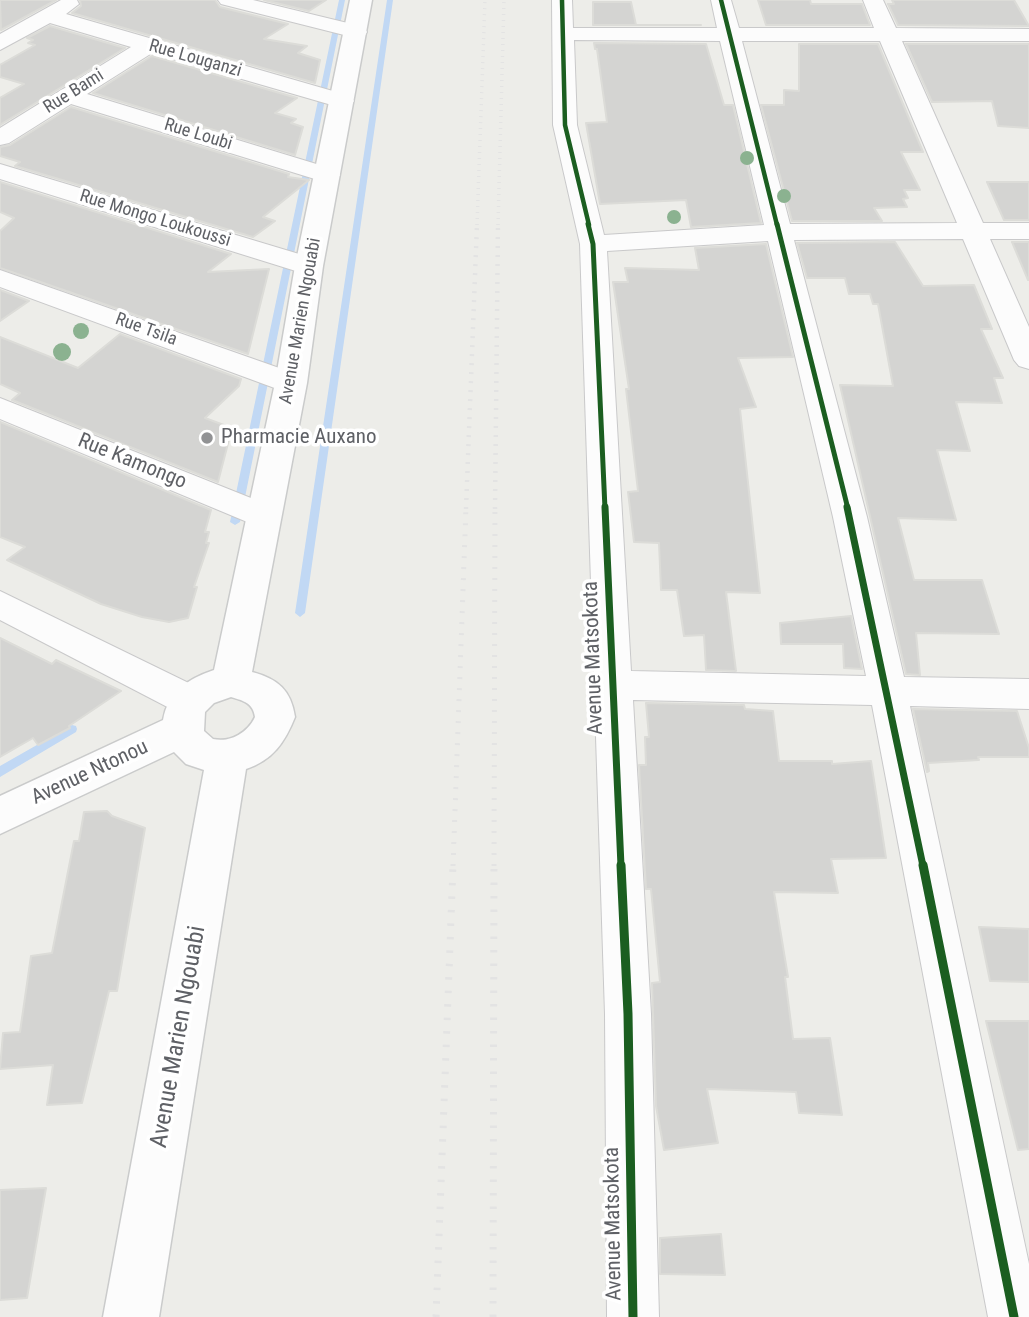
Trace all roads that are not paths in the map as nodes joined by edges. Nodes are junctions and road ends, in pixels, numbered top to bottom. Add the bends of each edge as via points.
1 (77, 0) edge
2 (228, 0) edge
3 (360, 0) edge
4 (873, 0) edge
5 (48, 16) junction
6 (563, 17) edge
7 (725, 17) edge
8 (356, 33) junction
9 (888, 34) junction
10 (1029, 35) edge
11 (0, 43) edge
12 (148, 46) junction
13 (69, 96) junction
14 (342, 101) junction
15 (0, 138) edge
16 (0, 171) edge
17 (327, 175) junction
18 (971, 231) junction
19 (1029, 231) edge
20 (778, 232) junction
21 (593, 244) junction
22 (309, 266) junction
23 (0, 278) edge
24 (1029, 360) edge
25 (291, 383) junction
26 (0, 408) edge
27 (264, 516) junction
28 (0, 604) edge
29 (231, 682) junction
30 (612, 685) junction
31 (888, 690) junction
32 (1029, 694) edge
33 (186, 716) junction
34 (227, 757) junction
35 (0, 816) edge
36 (131, 1317) edge
37 (634, 1317) edge
38 (1014, 1317) edge

1 - 5 street
2 - 8 street
3 - 8 street, Avenue Marien Ngouabi
4 - 9 street
5 - 11 street
5 - 12 street, Rue Louganzi
6 - 7 street
6 - 21 street, Avenue Matsokota via 565,125
7 - 9 street
7 - 20 street
8 - 14 street, Avenue Marien Ngouabi
9 - 10 street
9 - 18 street
12 - 13 street, Rue Bami
12 - 14 street, Rue Louganzi
13 - 15 street, Rue Bami
13 - 17 street, Rue Loubi
14 - 17 street, Avenue Marien Ngouabi
16 - 22 street, Rue Mongo Loukoussi
17 - 22 street, Avenue Marien Ngouabi
18 - 19 street
18 - 20 street
18 - 24 street
20 - 21 street
20 - 31 street
21 - 30 street, Avenue Matsokota
22 - 25 street, Avenue Marien Ngouabi
23 - 25 street, Rue Tsila
25 - 27 street, Avenue Marien Ngouabi
26 - 27 street, Rue Kamongo
27 - 29 street, Avenue Marien Ngouabi
28 - 33 street
29 - 33 street via 209,687
29 - 34 street via 254,685 271,697 276,715 270,734 251,750
30 - 31 street
30 - 37 street, Avenue Matsokota via 628,1014
31 - 32 street
31 - 38 street
33 - 34 street via 189,745 205,755
33 - 35 street, Avenue Ntonou
34 - 36 street, Avenue Marien Ngouabi

